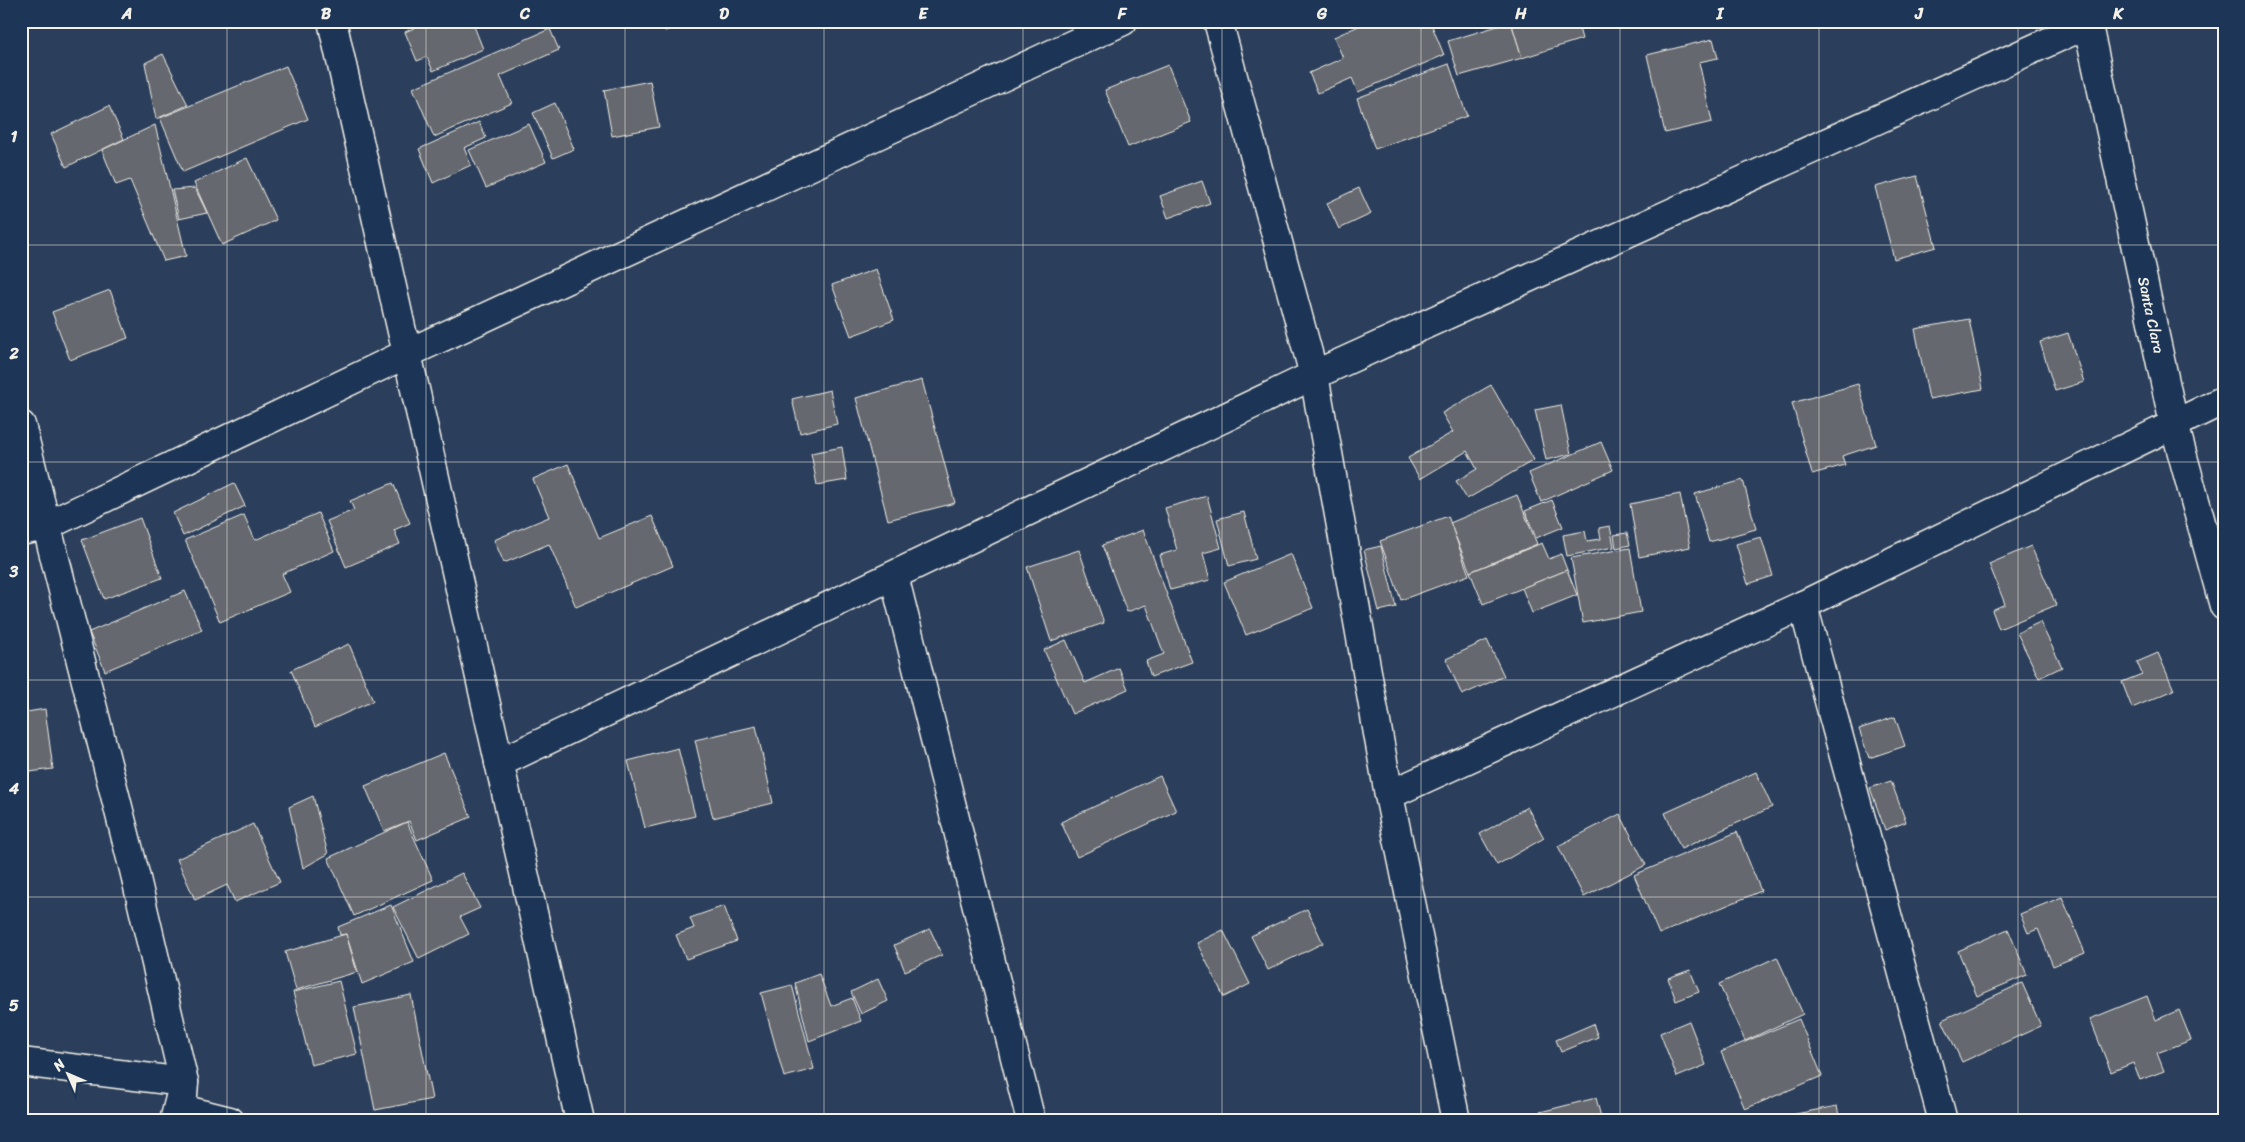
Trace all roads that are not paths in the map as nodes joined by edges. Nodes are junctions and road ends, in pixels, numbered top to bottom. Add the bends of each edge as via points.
1 (332, 21) edge
2 (1123, 21) edge
3 (1218, 21) edge
4 (2088, 23) edge
5 (406, 354) junction
6 (1314, 375) junction
7 (2224, 400) edge
8 (2174, 424) junction
9 (21, 425) edge
10 (34, 529) edge
11 (894, 576) junction
12 (1803, 605) junction
13 (2224, 606) edge
14 (499, 763) junction
15 (1389, 796) junction
16 (21, 1062) edge
17 (184, 1082) junction
18 (174, 1121) edge
19 (230, 1121) edge
20 (580, 1121) edge
21 (1031, 1121) edge
22 (1456, 1121) edge
23 (1943, 1121) edge

1 - 5 street
2 - 5 street
3 - 6 street
4 - 6 street
4 - 8 street, Santa Clara
5 - 10 street
5 - 14 street
6 - 11 street
6 - 15 street
7 - 8 street
8 - 12 street
8 - 13 street, Santa Clara
9 - 10 street
10 - 17 street via 134,870
11 - 14 street
11 - 21 street
12 - 15 street
12 - 23 street
14 - 20 street
15 - 22 street
16 - 17 street
17 - 18 street
17 - 19 street via 182,1109

